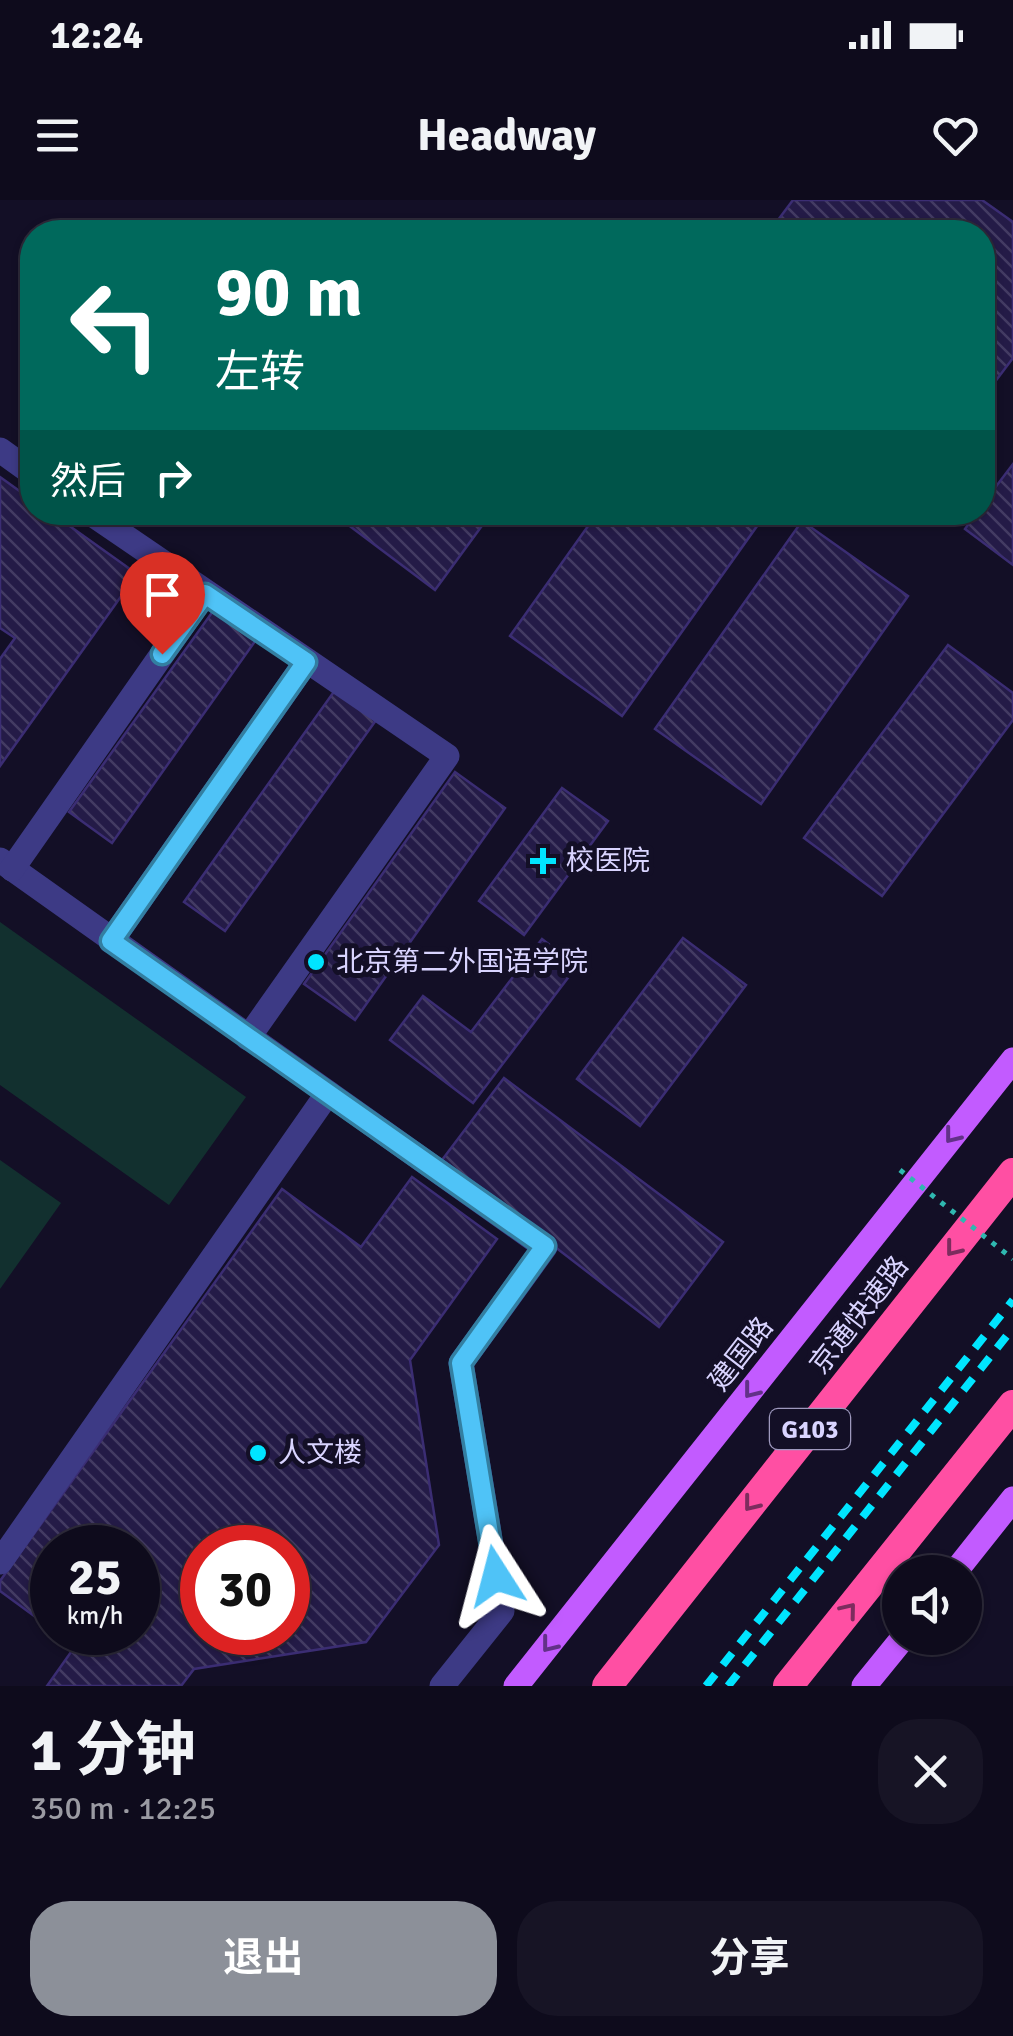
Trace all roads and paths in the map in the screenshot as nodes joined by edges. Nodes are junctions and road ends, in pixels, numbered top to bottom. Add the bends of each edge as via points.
1 (107, 525) edge
2 (205, 594) junction
3 (306, 662) junction
4 (6, 864) edge
5 (111, 941) junction
6 (248, 1038) junction
7 (1013, 1060) edge
8 (328, 1093) junction
9 (900, 1170) dead end
10 (1013, 1172) edge
11 (1013, 1258) edge
12 (1013, 1404) edge
13 (1013, 1500) edge
14 (969, 1555) edge
15 (0, 1562) edge
16 (889, 1655) edge
17 (442, 1686) edge
18 (516, 1686) edge
19 (607, 1686) edge
20 (788, 1686) edge
21 (864, 1686) edge

1 - 2 street
2 - 3 street
2 - 4 street
3 - 5 street
3 - 6 street via 447,756
4 - 5 street
5 - 6 street
6 - 8 street
7 -> 18 main road, 建国路
8 - 15 street
8 - 17 street via 545,1246 461,1363 502,1611
9 - 11 path, bridge
10 -> 19 highway, 京通快速路 / G103
20 -> 12 highway
13 - 14 main road
16 - 21 main road

